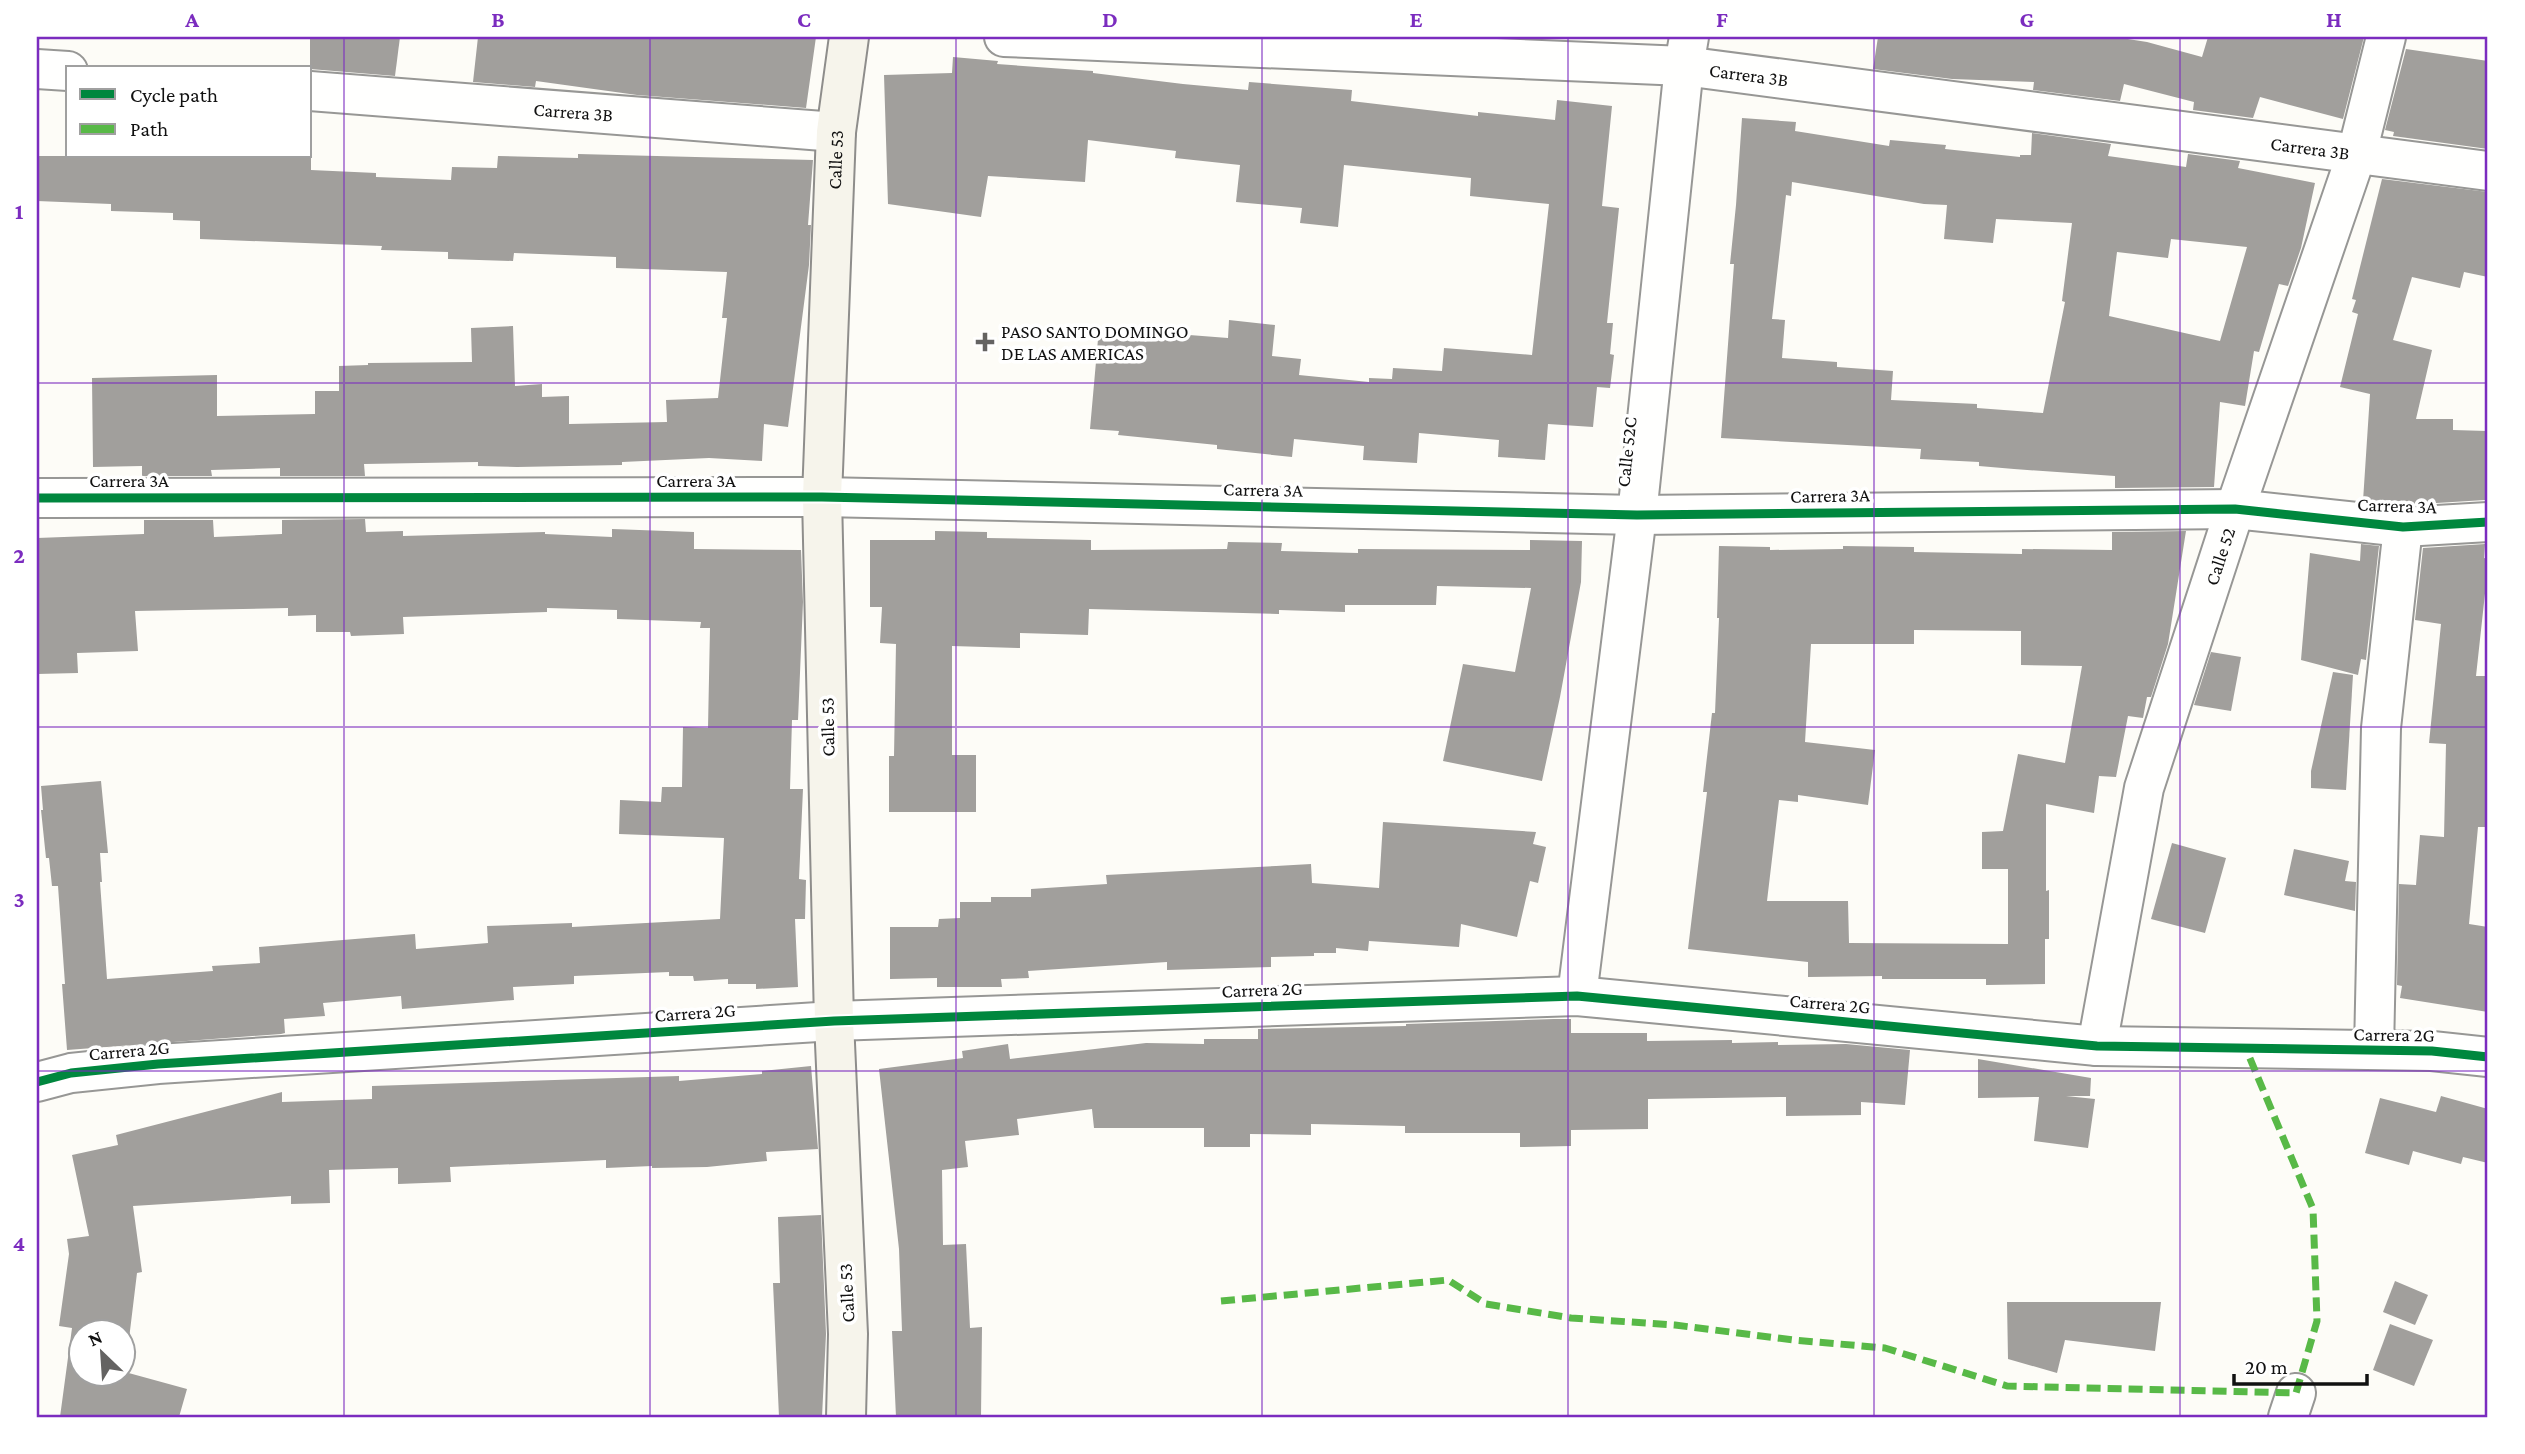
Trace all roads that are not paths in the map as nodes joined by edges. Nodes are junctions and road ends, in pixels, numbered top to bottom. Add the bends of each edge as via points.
1 (849, 37) edge
2 (1004, 37) edge
3 (2386, 37) edge
4 (1687, 52) edge
5 (37, 69) edge
6 (66, 71) edge
7 (312, 91) edge
8 (836, 132) junction
9 (2357, 153) junction
10 (2488, 171) edge
11 (822, 497) junction
12 (37, 498) edge
13 (2235, 509) junction
14 (1637, 515) junction
15 (2488, 522) edge
16 (2403, 527) junction
17 (1577, 996) junction
18 (834, 1021) junction
19 (2097, 1046) junction
20 (2374, 1050) junction
21 (2488, 1057) edge
22 (37, 1082) edge
23 (846, 1417) edge

1 - 8 street, Calle 53
2 - 4 street, Carrera 3B
3 - 9 street, Calle 52
4 - 9 street, Carrera 3B
4 - 14 street, Calle 52C
5 - 6 street
7 - 8 street, Carrera 3B
8 - 11 street, Calle 53
9 - 10 street, Carrera 3B
9 - 13 street, Calle 52
11 - 12 street, Carrera 3A
11 - 14 street, Carrera 3A
11 - 18 street, Calle 53
13 - 14 street, Carrera 3A
13 - 16 street, Carrera 3A
13 - 19 street, Calle 52 via 2144,788
14 - 17 street, Calle 52C
15 - 16 street, Carrera 3A
16 - 20 street via 2381,727
17 - 18 street, Carrera 2G
17 - 19 street, Carrera 2G
18 - 22 street, Carrera 2G via 158,1064 71,1073
18 - 23 street, Calle 53 via 848,1334
19 - 20 street, Carrera 2G
20 - 21 street, Carrera 2G

